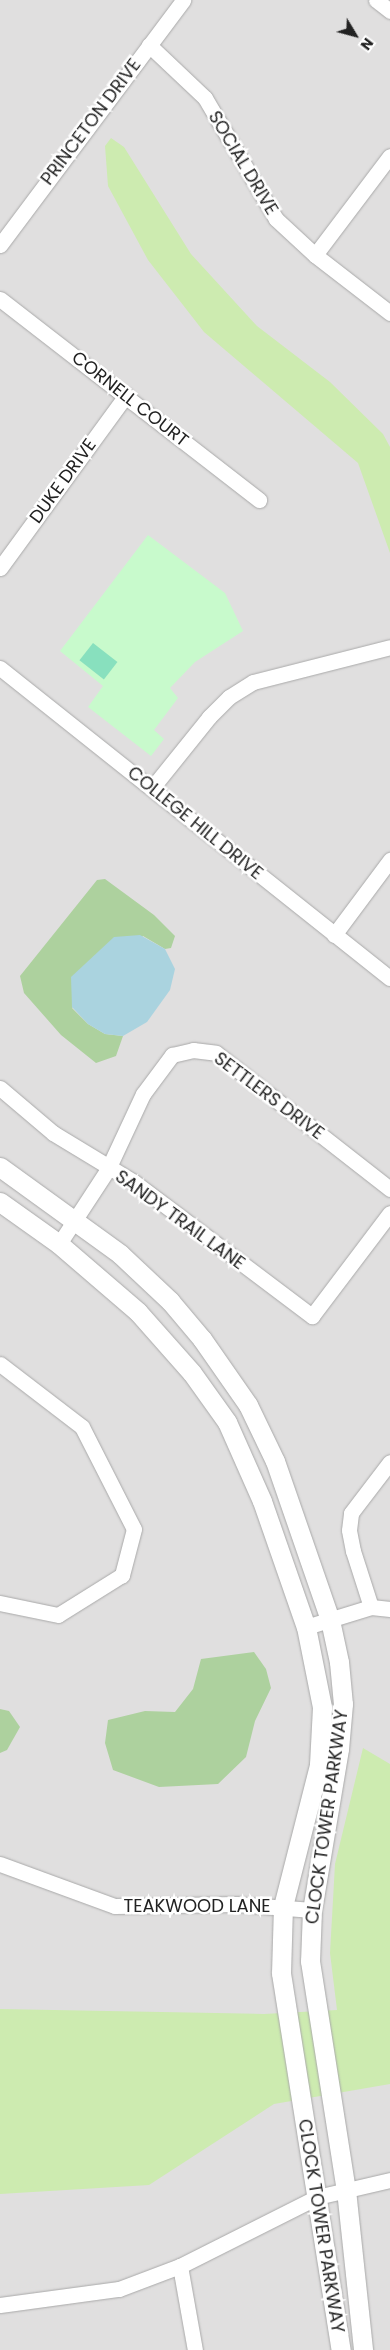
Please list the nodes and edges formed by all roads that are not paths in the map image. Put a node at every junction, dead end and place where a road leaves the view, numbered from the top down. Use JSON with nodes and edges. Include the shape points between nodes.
{"nodes":[{"id":1,"x":183,"y":0,"type":"edge"},
{"id":2,"x":376,"y":0,"type":"edge"},
{"id":3,"x":390,"y":11,"type":"edge"},
{"id":4,"x":149,"y":45,"type":"junction"},
{"id":5,"x":390,"y":156,"type":"edge"},
{"id":6,"x":0,"y":245,"type":"edge"},
{"id":7,"x":315,"y":255,"type":"junction"},
{"id":8,"x":0,"y":299,"type":"edge"},
{"id":9,"x":390,"y":313,"type":"edge"},
{"id":10,"x":126,"y":395,"type":"junction"},
{"id":11,"x":259,"y":500,"type":"dead end"},
{"id":12,"x":0,"y":568,"type":"edge"},
{"id":13,"x":390,"y":647,"type":"edge"},
{"id":14,"x":0,"y":668,"type":"edge"},
{"id":15,"x":152,"y":788,"type":"junction"},
{"id":16,"x":390,"y":860,"type":"edge"},
{"id":17,"x":334,"y":935,"type":"junction"},
{"id":18,"x":390,"y":978,"type":"edge"},
{"id":19,"x":0,"y":1088,"type":"edge"},
{"id":20,"x":0,"y":1167,"type":"edge"},
{"id":21,"x":108,"y":1168,"type":"junction"},
{"id":22,"x":390,"y":1189,"type":"edge"},
{"id":23,"x":0,"y":1202,"type":"edge"},
{"id":24,"x":390,"y":1213,"type":"edge"},
{"id":25,"x":74,"y":1220,"type":"junction"},
{"id":26,"x":59,"y":1244,"type":"junction"},
{"id":27,"x":0,"y":1364,"type":"edge"},
{"id":28,"x":390,"y":1462,"type":"edge"},
{"id":29,"x":0,"y":1603,"type":"edge"},
{"id":30,"x":371,"y":1607,"type":"junction"},
{"id":31,"x":390,"y":1609,"type":"edge"},
{"id":32,"x":330,"y":1620,"type":"junction"},
{"id":33,"x":306,"y":1627,"type":"junction"},
{"id":34,"x":0,"y":1864,"type":"edge"},
{"id":35,"x":284,"y":1906,"type":"junction"},
{"id":36,"x":312,"y":1910,"type":"junction"},
{"id":37,"x":390,"y":2180,"type":"edge"},
{"id":38,"x":346,"y":2190,"type":"junction"},
{"id":39,"x":317,"y":2197,"type":"junction"},
{"id":40,"x":180,"y":2266,"type":"junction"},
{"id":41,"x":0,"y":2305,"type":"edge"},
{"id":42,"x":195,"y":2350,"type":"edge"},
{"id":43,"x":341,"y":2350,"type":"edge"},
{"id":44,"x":362,"y":2350,"type":"edge"}],
"edges":[{"from":1,"to":4,"type":"street","name":"PRINCETON DRIVE"},
{"from":2,"to":3,"type":"street"},
{"from":4,"to":6,"type":"street","name":"PRINCETON DRIVE"},
{"from":4,"to":7,"type":"street","name":"SOCIAL DRIVE","via":[[205,98],[276,219]]},
{"from":5,"to":7,"type":"street"},
{"from":7,"to":9,"type":"street","name":"SOCIAL DRIVE"},
{"from":8,"to":10,"type":"street","name":"CORNELL COURT"},
{"from":10,"to":11,"type":"street","name":"CORNELL COURT"},
{"from":10,"to":12,"type":"street","name":"DUKE DRIVE"},
{"from":13,"to":15,"type":"street","via":[[253,682],[229,697],[209,717]]},
{"from":14,"to":15,"type":"street","name":"COLLEGE HILL DRIVE"},
{"from":15,"to":17,"type":"street","name":"COLLEGE HILL DRIVE"},
{"from":16,"to":17,"type":"street"},
{"from":17,"to":18,"type":"street","name":"COLLEGE HILL DRIVE"},
{"from":19,"to":21,"type":"street","name":"SANDY TRAIL LANE","via":[[53,1133]]},
{"from":20,"to":25,"type":"street","name":"CLOCK TOWER PARKWAY"},
{"from":21,"to":22,"type":"street","name":"SETTLERS DRIVE","via":[[143,1094],[172,1055],[193,1050],[216,1053]]},
{"from":21,"to":24,"type":"street","name":"SANDY TRAIL LANE","via":[[134,1182],[312,1316]]},
{"from":21,"to":25,"type":"street","name":"SETTLERS DRIVE"},
{"from":23,"to":26,"type":"street","name":"CLOCK TOWER PARKWAY"},
{"from":25,"to":26,"type":"street","name":"SETTLERS DRIVE"},
{"from":25,"to":32,"type":"street","name":"CLOCK TOWER PARKWAY","via":[[120,1254],[170,1301],[248,1405],[275,1460]]},
{"from":26,"to":33,"type":"street","name":"CLOCK TOWER PARKWAY","via":[[138,1312],[192,1373],[227,1422],[262,1501]]},
{"from":27,"to":29,"type":"street","via":[[82,1426],[134,1529],[122,1575],[58,1615]]},
{"from":28,"to":30,"type":"street","via":[[351,1513],[352,1544]]},
{"from":30,"to":31,"type":"street"},
{"from":30,"to":32,"type":"street"},
{"from":32,"to":33,"type":"street"},
{"from":32,"to":36,"type":"street","name":"CLOCK TOWER PARKWAY","via":[[340,1662],[343,1704],[339,1749]]},
{"from":33,"to":35,"type":"street","name":"CLOCK TOWER PARKWAY","via":[[322,1707],[319,1765]]},
{"from":34,"to":35,"type":"street","name":"TEAKWOOD LANE","via":[[115,1906]]},
{"from":35,"to":36,"type":"street","name":"TEAKWOOD LANE"},
{"from":35,"to":39,"type":"street","name":"CLOCK TOWER PARKWAY","via":[[281,1973]]},
{"from":36,"to":38,"type":"street","name":"CLOCK TOWER PARKWAY","via":[[310,1961]]},
{"from":37,"to":38,"type":"street"},
{"from":38,"to":39,"type":"street"},
{"from":38,"to":44,"type":"street","name":"CLOCK TOWER PARKWAY"},
{"from":39,"to":40,"type":"street"},
{"from":39,"to":43,"type":"street","name":"CLOCK TOWER PARKWAY"},
{"from":40,"to":41,"type":"street","via":[[119,2289]]},
{"from":40,"to":42,"type":"street"}]}
